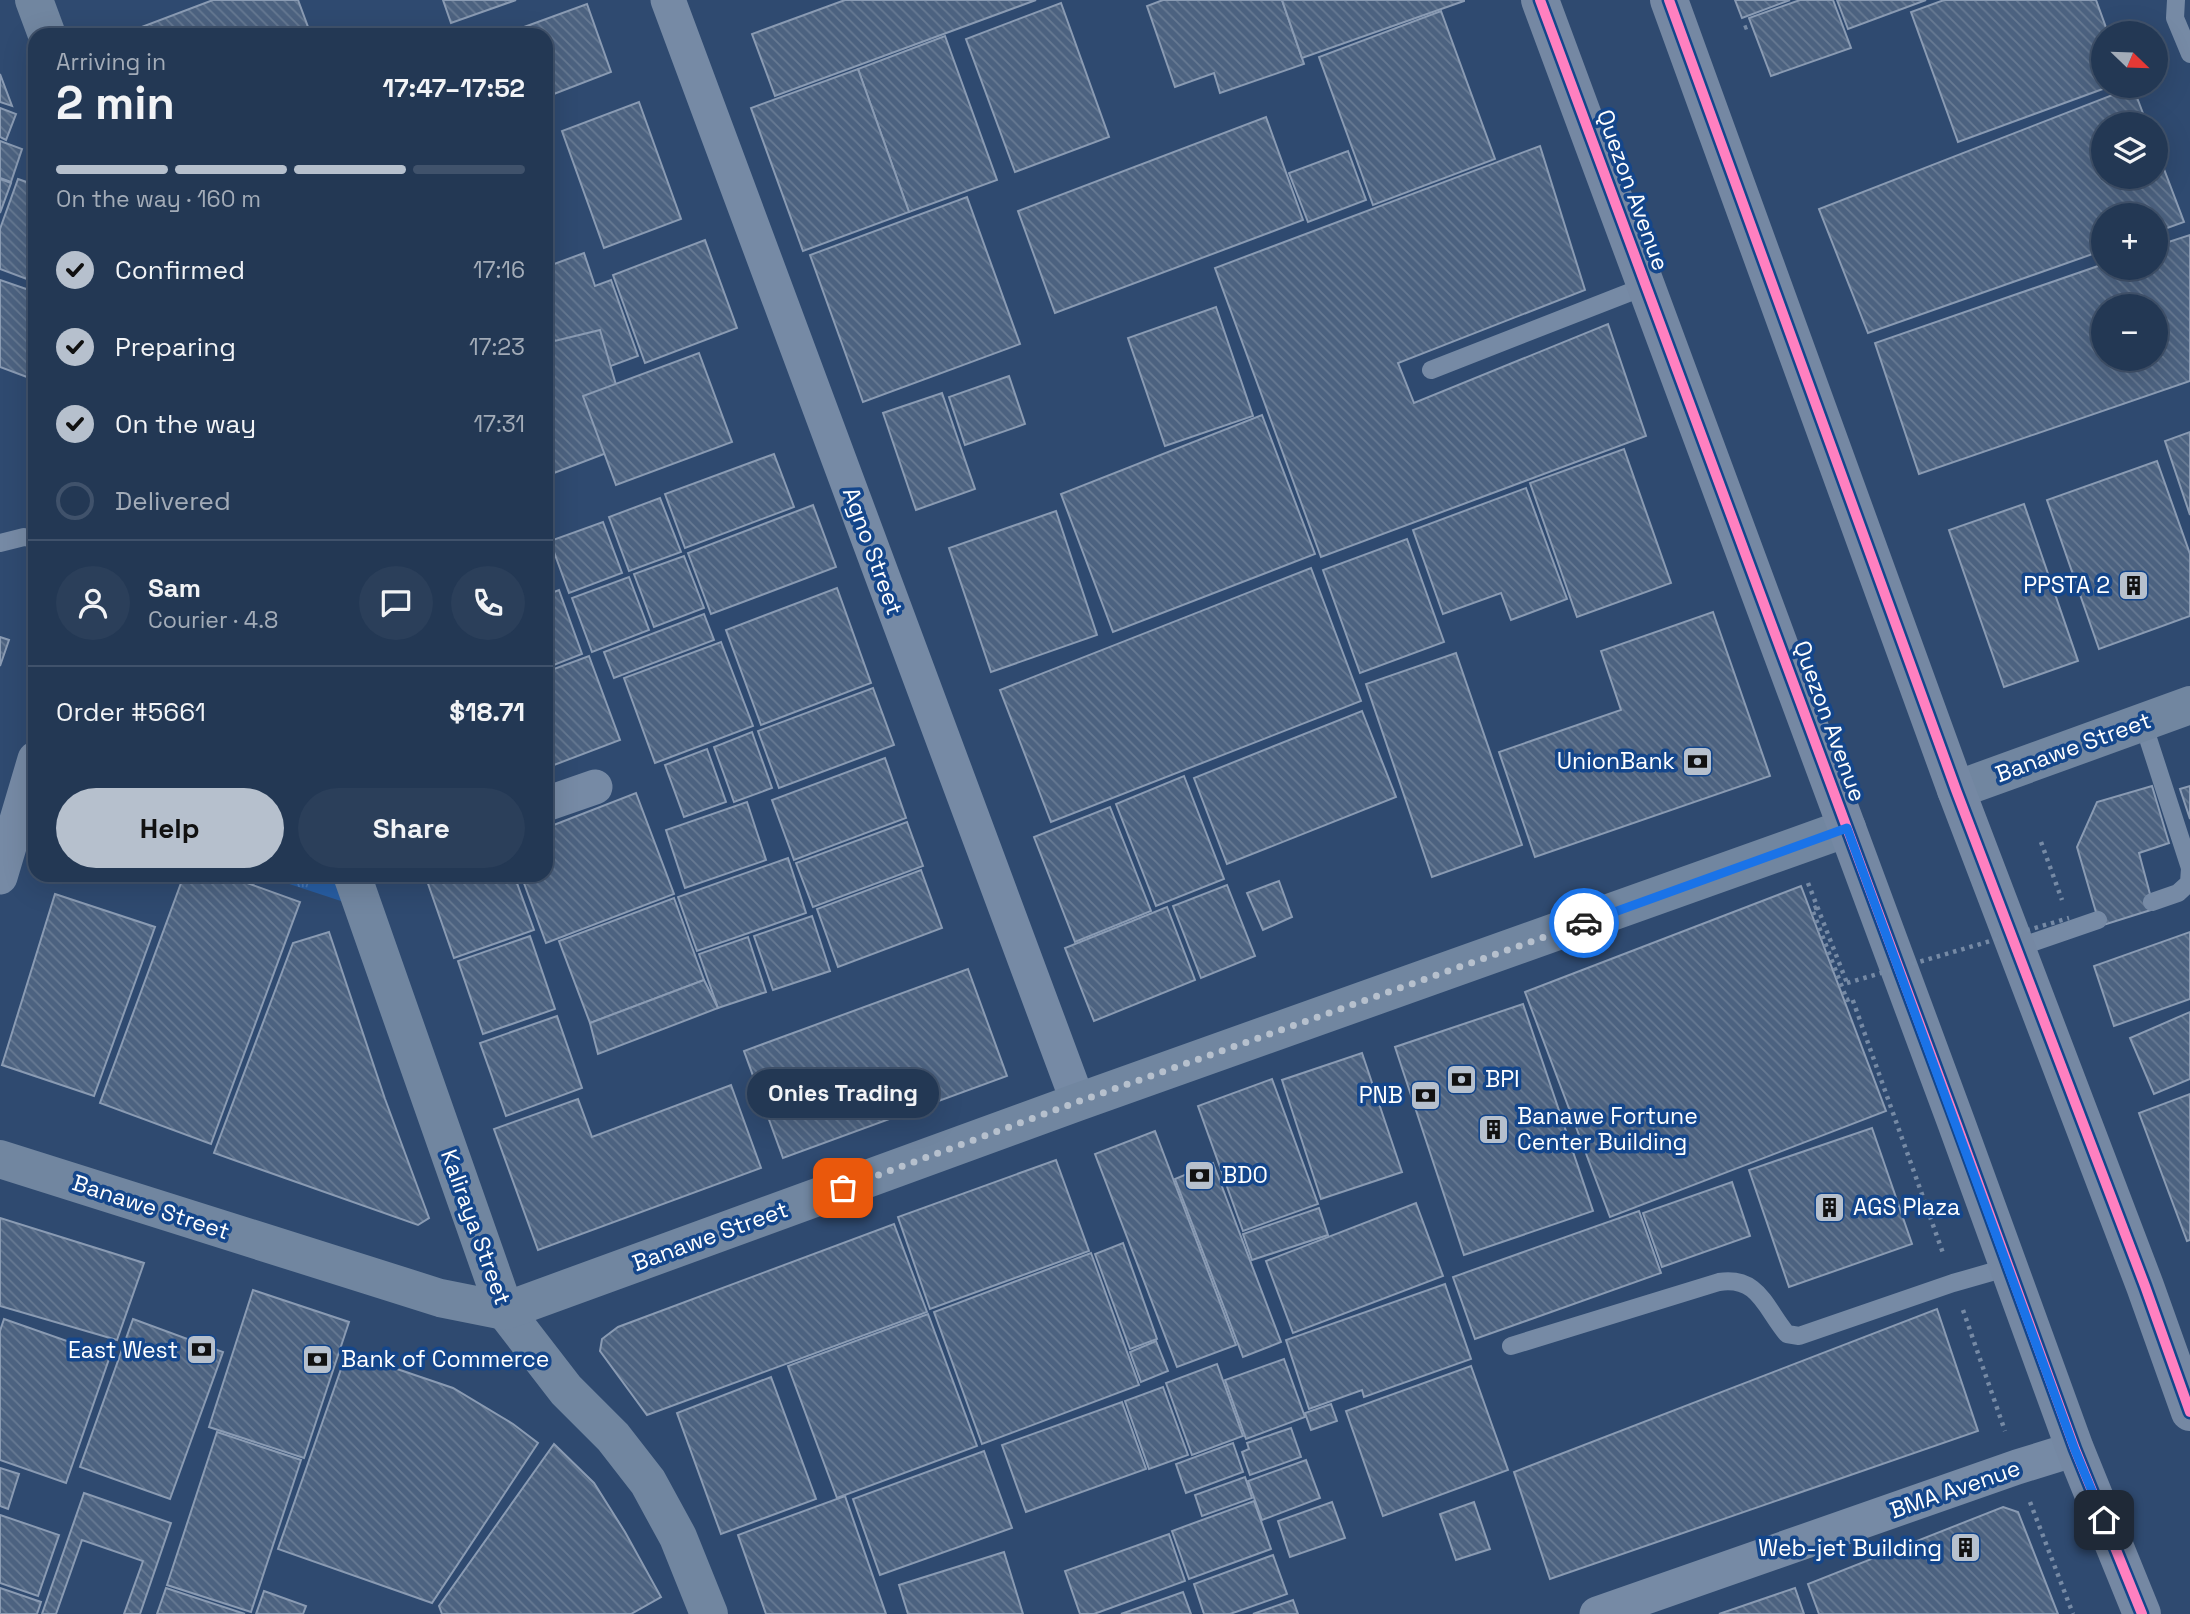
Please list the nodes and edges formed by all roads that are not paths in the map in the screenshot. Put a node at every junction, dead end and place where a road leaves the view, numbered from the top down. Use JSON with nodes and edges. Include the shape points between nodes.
{"nodes":[{"id":1,"x":34,"y":0,"type":"edge"},
{"id":2,"x":668,"y":0,"type":"edge"},
{"id":3,"x":1540,"y":0,"type":"edge"},
{"id":4,"x":1669,"y":0,"type":"edge"},
{"id":5,"x":2176,"y":0,"type":"edge"},
{"id":6,"x":44,"y":28,"type":"edge"},
{"id":7,"x":2190,"y":54,"type":"edge"},
{"id":8,"x":1646,"y":286,"type":"junction"},
{"id":9,"x":1430,"y":370,"type":"dead end"},
{"id":10,"x":28,"y":538,"type":"edge"},
{"id":11,"x":0,"y":543,"type":"edge"},
{"id":12,"x":2190,"y":705,"type":"edge"},
{"id":13,"x":2143,"y":723,"type":"junction"},
{"id":14,"x":28,"y":777,"type":"edge"},
{"id":15,"x":595,"y":787,"type":"dead end"},
{"id":16,"x":1956,"y":790,"type":"junction"},
{"id":17,"x":553,"y":802,"type":"edge"},
{"id":18,"x":1847,"y":828,"type":"junction"},
{"id":19,"x":6,"y":832,"type":"edge"},
{"id":20,"x":0,"y":877,"type":"edge"},
{"id":21,"x":354,"y":882,"type":"edge"},
{"id":22,"x":2152,"y":902,"type":"dead end"},
{"id":23,"x":2098,"y":920,"type":"dead end"},
{"id":24,"x":2017,"y":948,"type":"junction"},
{"id":25,"x":1077,"y":1102,"type":"junction"},
{"id":26,"x":0,"y":1159,"type":"edge"},
{"id":27,"x":2009,"y":1267,"type":"junction"},
{"id":28,"x":505,"y":1311,"type":"junction"},
{"id":29,"x":1511,"y":1346,"type":"dead end"},
{"id":30,"x":2190,"y":1412,"type":"edge"},
{"id":31,"x":2075,"y":1450,"type":"junction"},
{"id":32,"x":709,"y":1614,"type":"edge"},
{"id":33,"x":1597,"y":1614,"type":"edge"},
{"id":34,"x":2142,"y":1614,"type":"edge"}],
"edges":[{"from":1,"to":6,"type":"main road"},
{"from":2,"to":25,"type":"street","name":"Agno Street"},
{"from":3,"to":8,"type":"main road","name":"Quezon Avenue"},
{"from":4,"to":16,"type":"main road"},
{"from":5,"to":7,"type":"lane","via":[[2175,18]]},
{"from":8,"to":9,"type":"lane"},
{"from":8,"to":18,"type":"main road","name":"Quezon Avenue"},
{"from":10,"to":11,"type":"lane"},
{"from":12,"to":13,"type":"main road","name":"Banawe Street"},
{"from":13,"to":16,"type":"main road","name":"Banawe Street"},
{"from":13,"to":22,"type":"lane","via":[[2190,867],[2189,883],[2178,893]]},
{"from":14,"to":19,"type":"street"},
{"from":15,"to":17,"type":"street"},
{"from":16,"to":24,"type":"main road"},
{"from":18,"to":25,"type":"main road","name":"Banawe Street"},
{"from":18,"to":27,"type":"main road","name":"Quezon Avenue"},
{"from":19,"to":20,"type":"street"},
{"from":21,"to":28,"type":"main road","name":"Kaliraya Street"},
{"from":23,"to":24,"type":"lane"},
{"from":24,"to":30,"type":"main road"},
{"from":25,"to":28,"type":"main road","name":"Banawe Street"},
{"from":26,"to":28,"type":"main road","name":"Banawe Street","via":[[440,1298]]},
{"from":27,"to":29,"type":"lane","via":[[1799,1336],[1787,1334],[1757,1291],[1731,1280]]},
{"from":27,"to":31,"type":"main road","name":"Quezon Avenue"},
{"from":28,"to":32,"type":"main road","name":"Kaliraya Street","via":[[566,1390],[613,1437],[648,1482],[678,1537]]},
{"from":31,"to":33,"type":"street","name":"BMA Avenue"},
{"from":31,"to":34,"type":"main road","name":"Quezon Avenue"}]}
